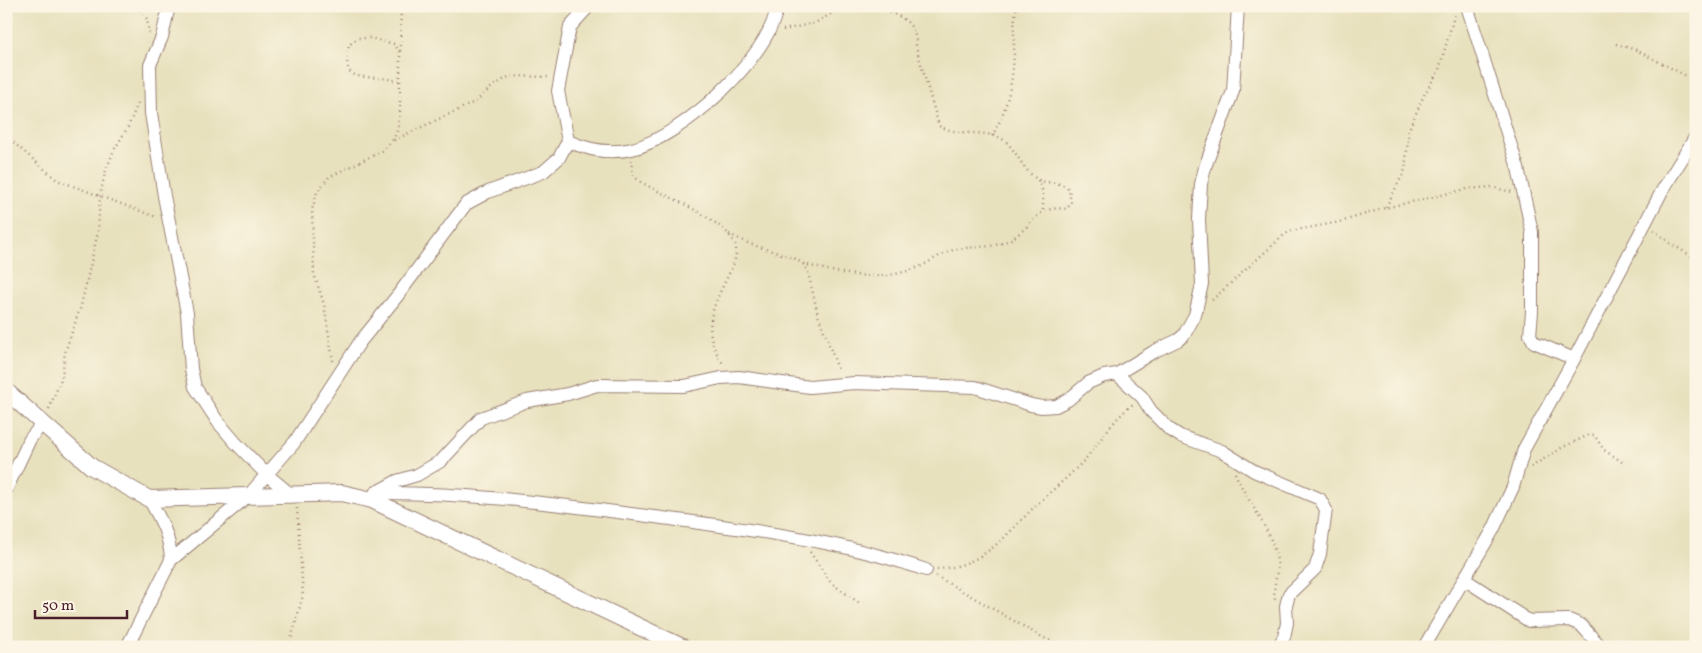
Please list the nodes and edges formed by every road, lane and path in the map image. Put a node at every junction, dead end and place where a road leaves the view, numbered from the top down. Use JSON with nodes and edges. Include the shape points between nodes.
{"nodes":[{"id":1,"x":137,"y":6,"type":"edge"},
{"id":2,"x":169,"y":6,"type":"edge"},
{"id":3,"x":401,"y":6,"type":"edge"},
{"id":4,"x":589,"y":6,"type":"edge"},
{"id":5,"x":778,"y":6,"type":"edge"},
{"id":6,"x":845,"y":6,"type":"edge"},
{"id":7,"x":871,"y":6,"type":"edge"},
{"id":8,"x":1016,"y":6,"type":"edge"},
{"id":9,"x":1238,"y":6,"type":"edge"},
{"id":10,"x":1462,"y":8,"type":"edge"},
{"id":11,"x":769,"y":34,"type":"junction"},
{"id":12,"x":149,"y":38,"type":"dead end"},
{"id":13,"x":1616,"y":44,"type":"dead end"},
{"id":14,"x":400,"y":52,"type":"junction"},
{"id":15,"x":562,"y":74,"type":"junction"},
{"id":16,"x":399,"y":81,"type":"junction"},
{"id":17,"x":1696,"y":82,"type":"edge"},
{"id":18,"x":138,"y":102,"type":"dead end"},
{"id":19,"x":6,"y":136,"type":"edge"},
{"id":20,"x":992,"y":136,"type":"junction"},
{"id":21,"x":1696,"y":136,"type":"edge"},
{"id":22,"x":392,"y":141,"type":"junction"},
{"id":23,"x":568,"y":141,"type":"junction"},
{"id":24,"x":632,"y":149,"type":"junction"},
{"id":25,"x":1038,"y":180,"type":"junction"},
{"id":26,"x":1524,"y":195,"type":"junction"},
{"id":27,"x":100,"y":196,"type":"junction"},
{"id":28,"x":1385,"y":208,"type":"junction"},
{"id":29,"x":1043,"y":210,"type":"junction"},
{"id":30,"x":1647,"y":220,"type":"junction"},
{"id":31,"x":170,"y":221,"type":"junction"},
{"id":32,"x":728,"y":233,"type":"junction"},
{"id":33,"x":1696,"y":259,"type":"edge"},
{"id":34,"x":803,"y":264,"type":"junction"},
{"id":35,"x":1211,"y":301,"type":"dead end"},
{"id":36,"x":1574,"y":359,"type":"junction"},
{"id":37,"x":1117,"y":374,"type":"junction"},
{"id":38,"x":739,"y":377,"type":"junction"},
{"id":39,"x":335,"y":380,"type":"junction"},
{"id":40,"x":845,"y":384,"type":"junction"},
{"id":41,"x":6,"y":391,"type":"edge"},
{"id":42,"x":1142,"y":396,"type":"junction"},
{"id":43,"x":42,"y":424,"type":"junction"},
{"id":44,"x":1229,"y":455,"type":"junction"},
{"id":45,"x":1622,"y":462,"type":"dead end"},
{"id":46,"x":1518,"y":473,"type":"junction"},
{"id":47,"x":266,"y":474,"type":"junction"},
{"id":48,"x":6,"y":490,"type":"edge"},
{"id":49,"x":292,"y":493,"type":"junction"},
{"id":50,"x":375,"y":493,"type":"junction"},
{"id":51,"x":248,"y":496,"type":"junction"},
{"id":52,"x":356,"y":496,"type":"junction"},
{"id":53,"x":150,"y":499,"type":"junction"},
{"id":54,"x":802,"y":540,"type":"junction"},
{"id":55,"x":171,"y":560,"type":"junction"},
{"id":56,"x":926,"y":570,"type":"junction"},
{"id":57,"x":1464,"y":579,"type":"junction"},
{"id":58,"x":1276,"y":603,"type":"dead end"},
{"id":59,"x":861,"y":604,"type":"dead end"},
{"id":60,"x":127,"y":647,"type":"edge"},
{"id":61,"x":289,"y":647,"type":"edge"},
{"id":62,"x":682,"y":647,"type":"edge"},
{"id":63,"x":1065,"y":647,"type":"edge"},
{"id":64,"x":1278,"y":647,"type":"edge"},
{"id":65,"x":1424,"y":647,"type":"edge"},
{"id":66,"x":1601,"y":647,"type":"edge"}],
"edges":[{"from":1,"to":12,"type":"path","via":[[147,19]]},
{"from":2,"to":31,"type":"street","via":[[162,37],[150,65],[149,82],[151,112]]},
{"from":3,"to":14,"type":"path"},
{"from":4,"to":15,"type":"street","via":[[570,26]]},
{"from":5,"to":11,"type":"street"},
{"from":6,"to":11,"type":"path","via":[[815,23]]},
{"from":7,"to":20,"type":"path","via":[[907,20],[916,34],[916,47],[939,126],[951,132]]},
{"from":8,"to":20,"type":"path","via":[[1011,81],[1006,105]]},
{"from":9,"to":37,"type":"street","via":[[1233,90],[1204,167],[1201,184],[1202,284],[1195,315],[1178,340]]},
{"from":10,"to":26,"type":"street","via":[[1518,168]]},
{"from":10,"to":28,"type":"path","via":[[1439,70],[1409,129],[1405,170]]},
{"from":11,"to":24,"type":"street","via":[[745,65],[691,118],[674,130]]},
{"from":13,"to":17,"type":"path","via":[[1636,50]]},
{"from":14,"to":16,"type":"path"},
{"from":14,"to":16,"type":"path","via":[[394,44],[358,38],[349,45],[347,57],[350,74],[357,78]]},
{"from":15,"to":22,"type":"path","via":[[543,78],[510,76],[475,102]]},
{"from":15,"to":23,"type":"street","via":[[558,91]]},
{"from":16,"to":22,"type":"path","via":[[400,112]]},
{"from":18,"to":27,"type":"path","via":[[128,128],[114,150]]},
{"from":19,"to":27,"type":"path","via":[[57,180]]},
{"from":20,"to":25,"type":"path","via":[[1002,138],[1020,164]]},
{"from":21,"to":30,"type":"street"},
{"from":22,"to":39,"type":"path","via":[[382,151],[329,177],[318,192],[312,210],[314,274],[324,304]]},
{"from":23,"to":24,"type":"street","via":[[592,150]]},
{"from":23,"to":39,"type":"street","via":[[559,158],[543,172],[488,192],[466,204],[360,342]]},
{"from":24,"to":32,"type":"path","via":[[633,175],[639,181]]},
{"from":25,"to":29,"type":"path","via":[[1043,192]]},
{"from":25,"to":29,"type":"path","via":[[1061,183],[1069,189],[1072,203],[1067,209]]},
{"from":26,"to":28,"type":"path","via":[[1479,187]]},
{"from":26,"to":36,"type":"street","via":[[1533,252],[1530,335],[1534,342]]},
{"from":27,"to":31,"type":"path"},
{"from":27,"to":43,"type":"path","via":[[98,232],[81,306],[65,352],[62,377]]},
{"from":28,"to":35,"type":"path","via":[[1340,222],[1291,231]]},
{"from":29,"to":34,"type":"path","via":[[1029,226],[1007,241],[983,248],[952,250],[917,268],[882,277],[842,274]]},
{"from":30,"to":33,"type":"path","via":[[1657,233]]},
{"from":30,"to":36,"type":"street"},
{"from":31,"to":47,"type":"street","via":[[187,313],[195,387],[218,422]]},
{"from":32,"to":34,"type":"path"},
{"from":32,"to":38,"type":"path","via":[[737,253],[709,321],[709,332],[716,355]]},
{"from":34,"to":40,"type":"path","via":[[811,280],[818,315]]},
{"from":36,"to":46,"type":"street","via":[[1524,449]]},
{"from":37,"to":40,"type":"street","via":[[1088,384],[1056,406],[1042,407],[975,387]]},
{"from":37,"to":42,"type":"street"},
{"from":38,"to":40,"type":"street","via":[[810,387]]},
{"from":38,"to":50,"type":"street","via":[[667,387],[596,385],[527,401],[481,418],[441,461]]},
{"from":39,"to":47,"type":"street","via":[[294,443]]},
{"from":41,"to":43,"type":"street"},
{"from":42,"to":44,"type":"street","via":[[1168,429]]},
{"from":42,"to":56,"type":"path","via":[[1120,414],[1087,458],[1004,538],[971,562],[953,568]]},
{"from":43,"to":48,"type":"street","via":[[30,439]]},
{"from":43,"to":53,"type":"street","via":[[92,467]]},
{"from":44,"to":58,"type":"path","via":[[1242,490],[1274,550],[1278,571],[1274,586]]},
{"from":44,"to":64,"type":"street","via":[[1267,477],[1317,497],[1326,510],[1315,569],[1289,594],[1287,623]]},
{"from":45,"to":46,"type":"path","via":[[1604,450],[1594,435],[1589,435]]},
{"from":46,"to":57,"type":"street","via":[[1493,530]]},
{"from":47,"to":49,"type":"street"},
{"from":47,"to":51,"type":"street"},
{"from":49,"to":51,"type":"street"},
{"from":49,"to":52,"type":"street"},
{"from":49,"to":61,"type":"path","via":[[303,595]]},
{"from":50,"to":52,"type":"street"},
{"from":50,"to":54,"type":"street","via":[[528,500],[727,526]]},
{"from":51,"to":53,"type":"street"},
{"from":51,"to":55,"type":"street"},
{"from":52,"to":62,"type":"street","via":[[426,524]]},
{"from":53,"to":55,"type":"street","via":[[165,525]]},
{"from":54,"to":56,"type":"street","via":[[881,556]]},
{"from":54,"to":59,"type":"path","via":[[831,583]]},
{"from":55,"to":60,"type":"street"},
{"from":56,"to":63,"type":"path"},
{"from":57,"to":65,"type":"street"},
{"from":57,"to":66,"type":"street","via":[[1529,621],[1569,620],[1581,625]]}]}
